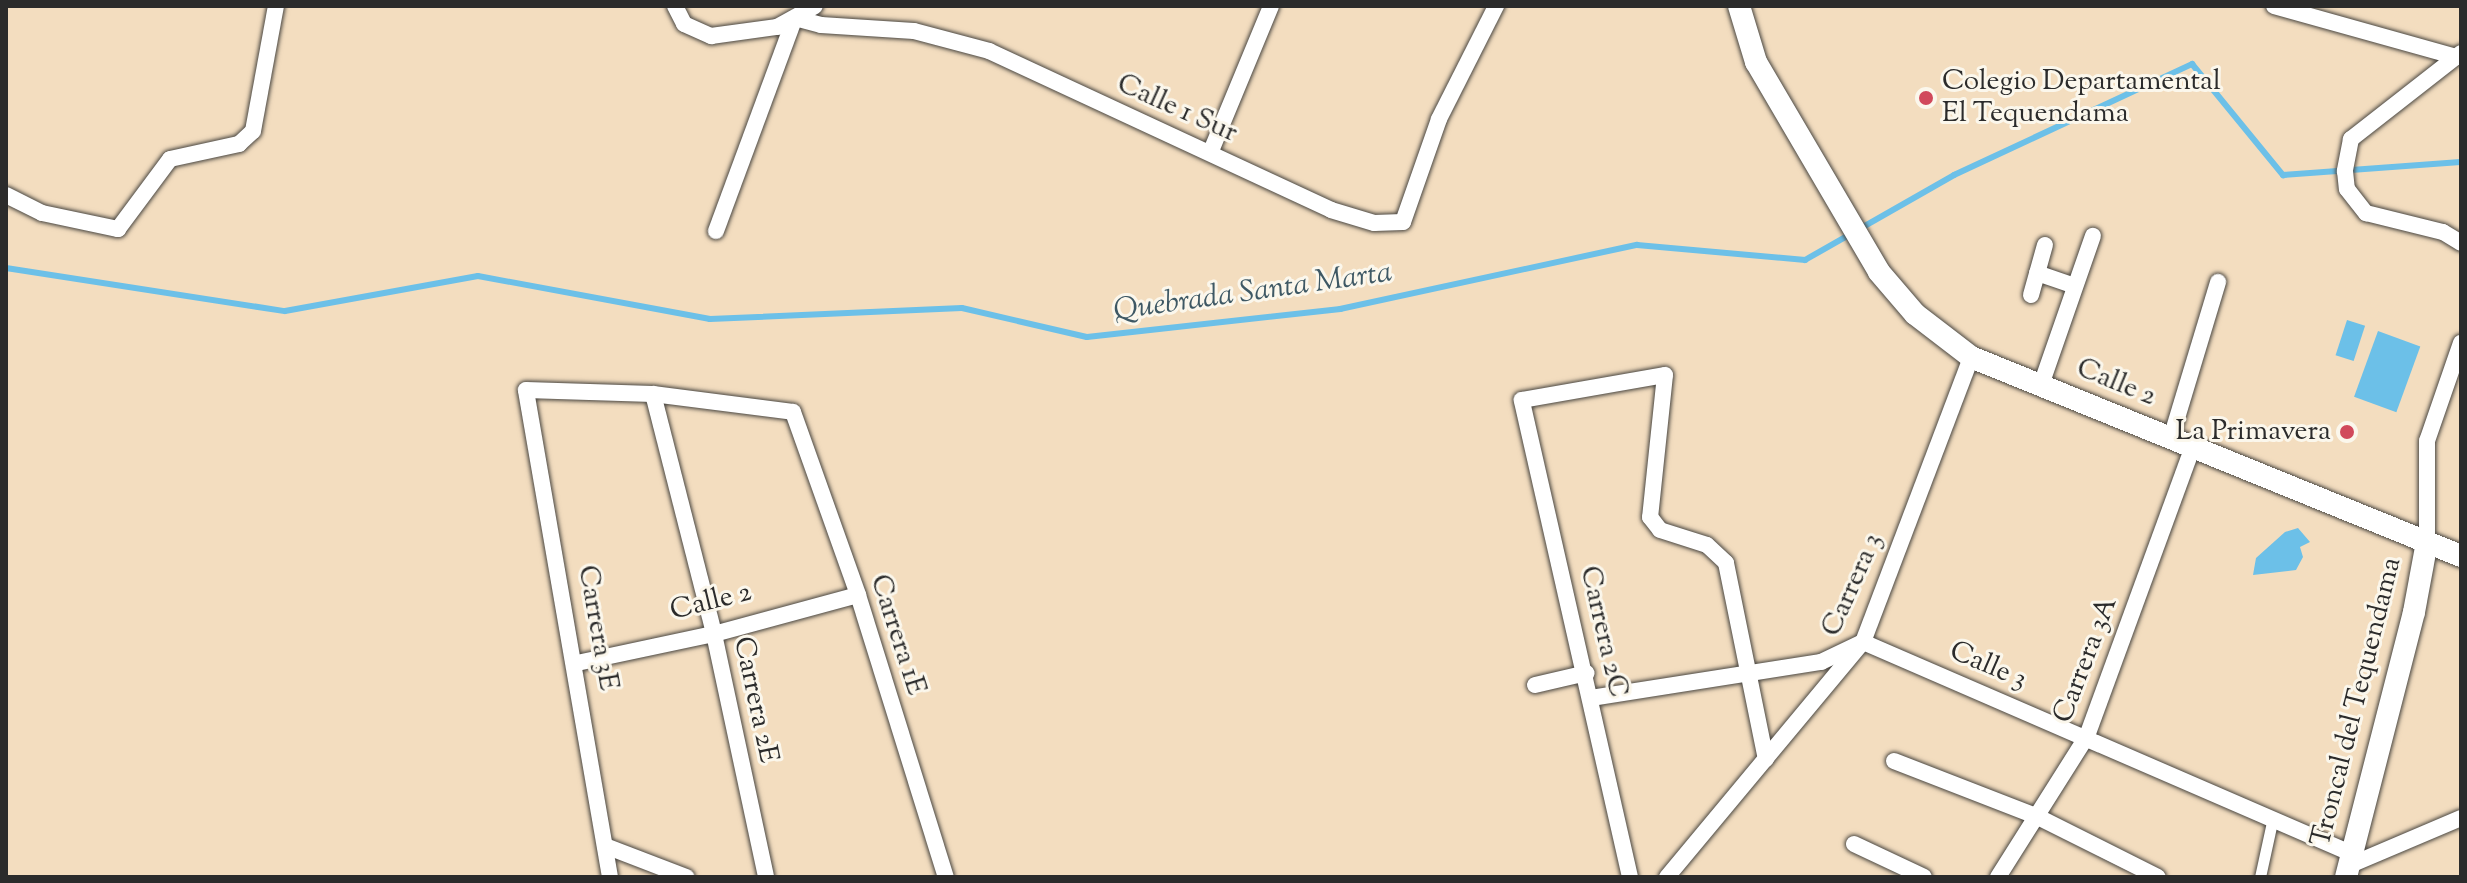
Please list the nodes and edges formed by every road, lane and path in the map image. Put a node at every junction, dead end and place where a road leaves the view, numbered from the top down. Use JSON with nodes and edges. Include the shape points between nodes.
{"nodes":[{"id":1,"x":276,"y":6,"type":"edge"},
{"id":2,"x":675,"y":6,"type":"edge"},
{"id":3,"x":815,"y":6,"type":"edge"},
{"id":4,"x":1271,"y":6,"type":"edge"},
{"id":5,"x":1496,"y":6,"type":"edge"},
{"id":6,"x":1739,"y":6,"type":"edge"},
{"id":7,"x":2274,"y":6,"type":"edge"},
{"id":8,"x":791,"y":12,"type":"edge"},
{"id":9,"x":2459,"y":55,"type":"edge"},
{"id":10,"x":1211,"y":151,"type":"junction"},
{"id":11,"x":6,"y":195,"type":"edge"},
{"id":12,"x":716,"y":231,"type":"dead end"},
{"id":13,"x":2093,"y":236,"type":"dead end"},
{"id":14,"x":2461,"y":243,"type":"edge"},
{"id":15,"x":2045,"y":245,"type":"dead end"},
{"id":16,"x":2037,"y":273,"type":"junction"},
{"id":17,"x":2218,"y":282,"type":"dead end"},
{"id":18,"x":2075,"y":286,"type":"junction"},
{"id":19,"x":2031,"y":295,"type":"dead end"},
{"id":20,"x":2461,"y":343,"type":"edge"},
{"id":21,"x":1971,"y":357,"type":"junction"},
{"id":22,"x":2041,"y":385,"type":"junction"},
{"id":23,"x":653,"y":394,"type":"junction"},
{"id":24,"x":2171,"y":438,"type":"junction"},
{"id":25,"x":2193,"y":447,"type":"junction"},
{"id":26,"x":2427,"y":542,"type":"junction"},
{"id":27,"x":2461,"y":556,"type":"edge"},
{"id":28,"x":858,"y":595,"type":"junction"},
{"id":29,"x":714,"y":634,"type":"junction"},
{"id":30,"x":1863,"y":642,"type":"junction"},
{"id":31,"x":577,"y":663,"type":"junction"},
{"id":32,"x":1587,"y":673,"type":"junction"},
{"id":33,"x":1748,"y":673,"type":"junction"},
{"id":34,"x":1535,"y":685,"type":"dead end"},
{"id":35,"x":1591,"y":698,"type":"junction"},
{"id":36,"x":2087,"y":736,"type":"junction"},
{"id":37,"x":1766,"y":759,"type":"junction"},
{"id":38,"x":1894,"y":761,"type":"dead end"},
{"id":39,"x":2036,"y":816,"type":"junction"},
{"id":40,"x":2461,"y":818,"type":"edge"},
{"id":41,"x":2272,"y":822,"type":"junction"},
{"id":42,"x":1854,"y":844,"type":"dead end"},
{"id":43,"x":608,"y":847,"type":"junction"},
{"id":44,"x":2347,"y":865,"type":"edge"},
{"id":45,"x":610,"y":877,"type":"edge"},
{"id":46,"x":686,"y":877,"type":"edge"},
{"id":47,"x":766,"y":877,"type":"edge"},
{"id":48,"x":946,"y":877,"type":"edge"},
{"id":49,"x":1630,"y":877,"type":"edge"},
{"id":50,"x":1667,"y":877,"type":"edge"},
{"id":51,"x":1924,"y":877,"type":"edge"},
{"id":52,"x":1998,"y":877,"type":"edge"},
{"id":53,"x":2158,"y":877,"type":"edge"},
{"id":54,"x":2260,"y":877,"type":"edge"}],
"edges":[{"from":1,"to":11,"type":"street","via":[[253,131],[239,144],[170,159],[118,229],[42,213]]},
{"from":2,"to":8,"type":"street","via":[[684,24],[711,36],[740,35]]},
{"from":3,"to":8,"type":"street"},
{"from":4,"to":10,"type":"street"},
{"from":5,"to":10,"type":"street","name":"Calle 1 Sur","via":[[1439,119],[1403,222],[1374,223],[1331,210]]},
{"from":6,"to":21,"type":"main road","name":"Calle 2","via":[[1756,62],[1879,272],[1915,314]]},
{"from":7,"to":9,"type":"street"},
{"from":8,"to":10,"type":"street","name":"Calle 1 Sur","via":[[930,34],[989,51]]},
{"from":8,"to":12,"type":"street"},
{"from":9,"to":14,"type":"street","via":[[2351,139],[2345,171],[2347,189],[2366,213],[2443,232]]},
{"from":13,"to":18,"type":"street"},
{"from":15,"to":16,"type":"street"},
{"from":16,"to":18,"type":"street"},
{"from":16,"to":19,"type":"street"},
{"from":17,"to":24,"type":"street"},
{"from":18,"to":22,"type":"street"},
{"from":20,"to":26,"type":"street","via":[[2427,441]]},
{"from":21,"to":22,"type":"main road","name":"Calle 2"},
{"from":21,"to":30,"type":"street","name":"Carrera 3"},
{"from":22,"to":24,"type":"main road","name":"Calle 2"},
{"from":23,"to":28,"type":"street","name":"Carrera 1E","via":[[793,412]]},
{"from":23,"to":29,"type":"street","name":"Carrera 2E"},
{"from":23,"to":31,"type":"street","name":"Carrera 3E","via":[[526,390]]},
{"from":24,"to":25,"type":"main road","name":"Calle 2"},
{"from":25,"to":26,"type":"main road","name":"Calle 2"},
{"from":25,"to":36,"type":"street","name":"Carrera 3A"},
{"from":26,"to":27,"type":"main road","name":"Calle 2"},
{"from":26,"to":44,"type":"main road","name":"Troncal del Tequendama","via":[[2393,698]]},
{"from":28,"to":29,"type":"street","name":"Calle 2"},
{"from":28,"to":48,"type":"street","name":"Carrera 1E"},
{"from":29,"to":31,"type":"street","name":"Calle 2"},
{"from":29,"to":47,"type":"street","name":"Carrera 2E"},
{"from":30,"to":33,"type":"street","via":[[1821,662]]},
{"from":30,"to":36,"type":"street","name":"Calle 3"},
{"from":30,"to":37,"type":"street","name":"Carrera 3"},
{"from":31,"to":43,"type":"street","name":"Carrera 3E"},
{"from":32,"to":33,"type":"street","name":"Carrera 2C","via":[[1522,400],[1665,375],[1650,517],[1660,530],[1720,553]]},
{"from":32,"to":34,"type":"street"},
{"from":32,"to":35,"type":"street","name":"Carrera 2C"},
{"from":33,"to":35,"type":"street"},
{"from":33,"to":37,"type":"street"},
{"from":35,"to":49,"type":"street","name":"Carrera 2C"},
{"from":36,"to":39,"type":"street","name":"Carrera 3A"},
{"from":36,"to":41,"type":"street","name":"Calle 3"},
{"from":37,"to":50,"type":"street","name":"Carrera 3"},
{"from":38,"to":39,"type":"street"},
{"from":39,"to":52,"type":"street","name":"Carrera 3A"},
{"from":39,"to":53,"type":"street"},
{"from":40,"to":44,"type":"street"},
{"from":41,"to":44,"type":"street","name":"Calle 3"},
{"from":41,"to":54,"type":"street"},
{"from":42,"to":51,"type":"street"},
{"from":43,"to":45,"type":"street","name":"Carrera 3E"},
{"from":43,"to":46,"type":"street"}]}
